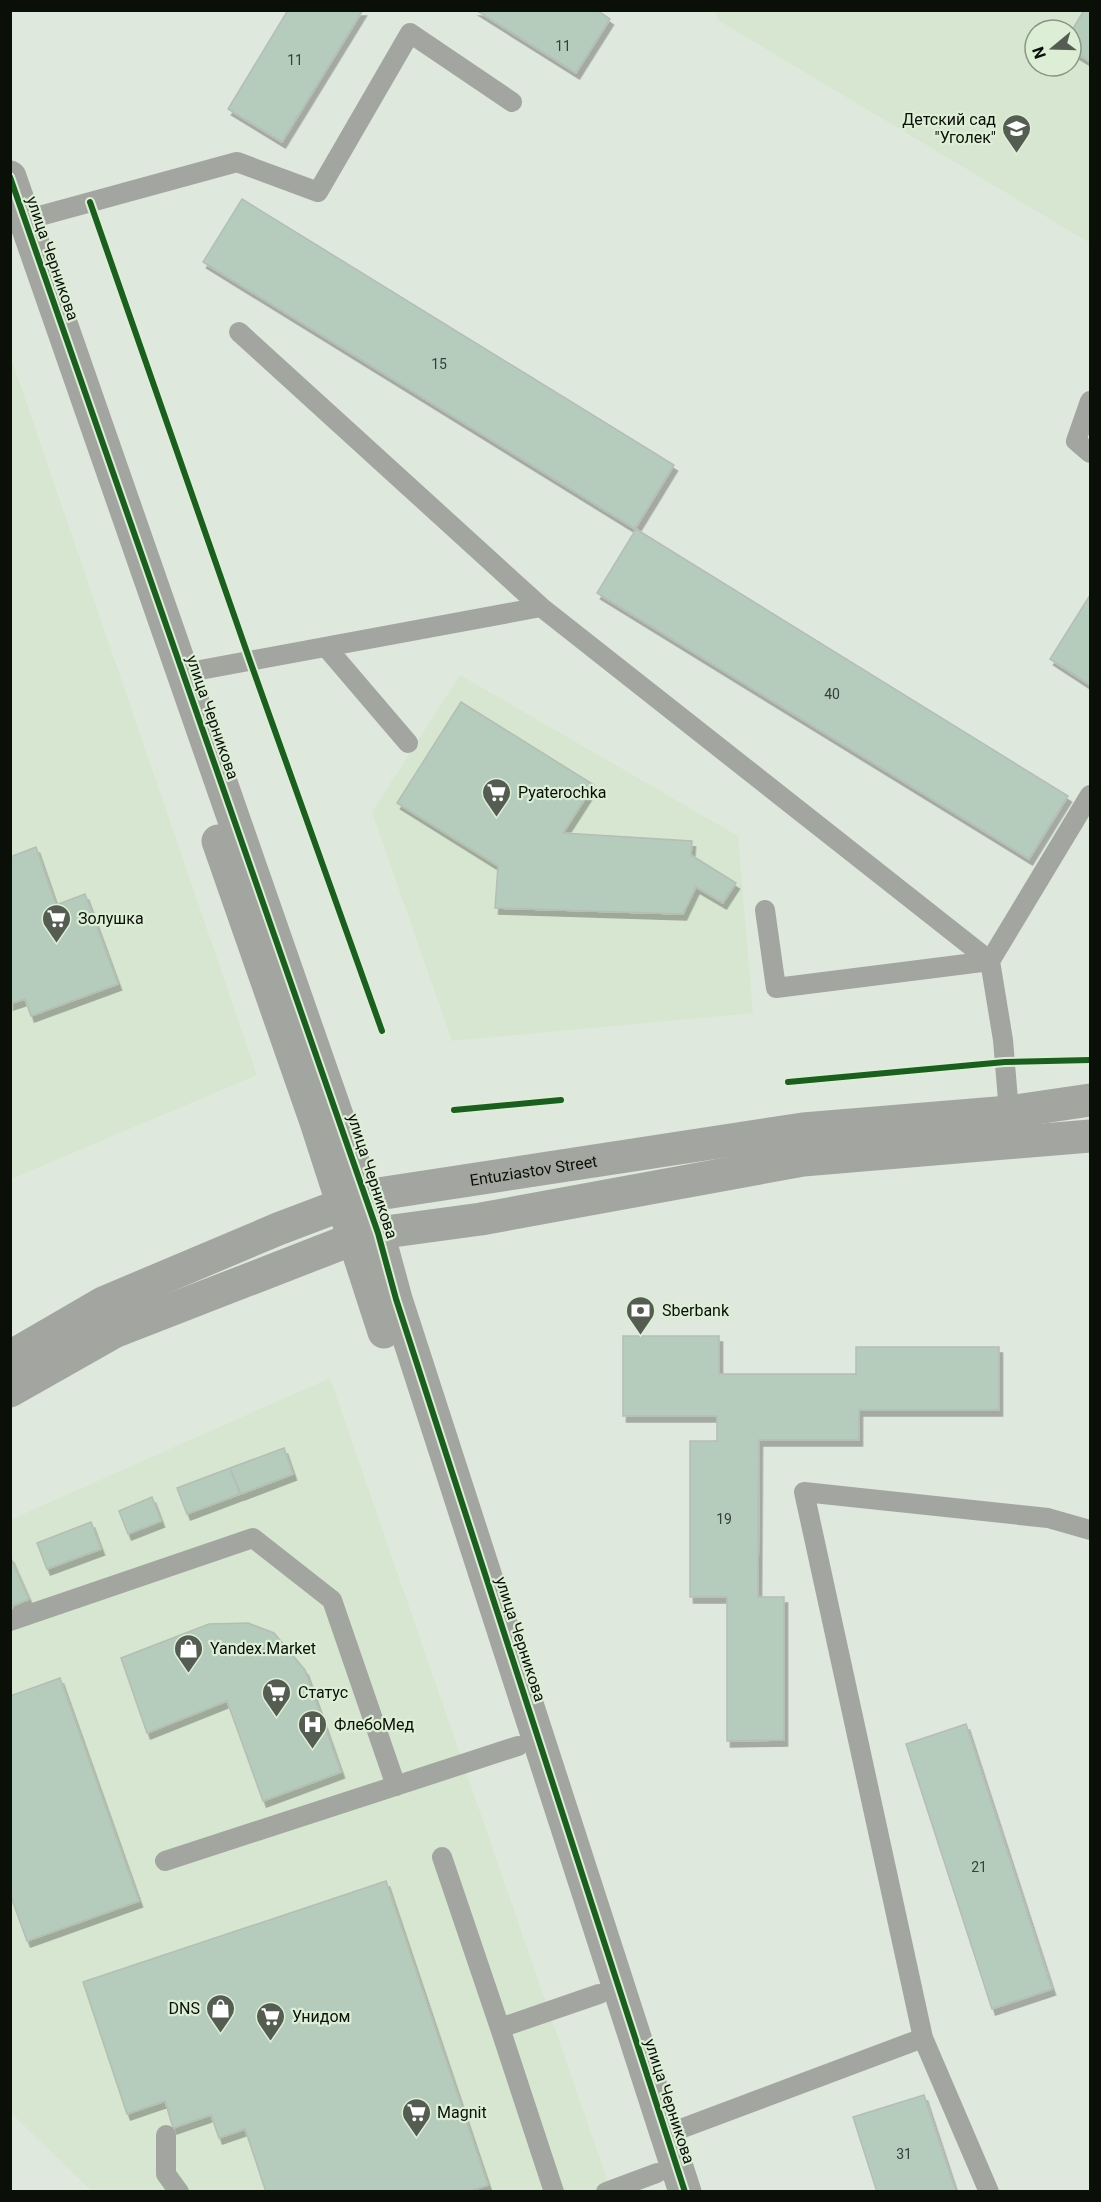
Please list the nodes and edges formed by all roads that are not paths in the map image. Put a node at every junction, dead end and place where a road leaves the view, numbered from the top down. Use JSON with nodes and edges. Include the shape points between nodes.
{"nodes":[{"id":1,"x":512,"y":102,"type":"dead end"},
{"id":2,"x":10,"y":177,"type":"edge"},
{"id":3,"x":18,"y":231,"type":"edge"},
{"id":4,"x":239,"y":333,"type":"dead end"},
{"id":5,"x":1090,"y":401,"type":"edge"},
{"id":6,"x":1090,"y":453,"type":"edge"},
{"id":7,"x":541,"y":607,"type":"junction"},
{"id":8,"x":326,"y":647,"type":"junction"},
{"id":9,"x":184,"y":673,"type":"junction"},
{"id":10,"x":408,"y":743,"type":"dead end"},
{"id":11,"x":1090,"y":795,"type":"edge"},
{"id":12,"x":765,"y":910,"type":"dead end"},
{"id":13,"x":990,"y":961,"type":"junction"},
{"id":14,"x":1090,"y":1100,"type":"edge"},
{"id":15,"x":1008,"y":1112,"type":"junction"},
{"id":16,"x":1090,"y":1136,"type":"edge"},
{"id":17,"x":354,"y":1201,"type":"junction"},
{"id":18,"x":366,"y":1236,"type":"junction"},
{"id":19,"x":10,"y":1357,"type":"edge"},
{"id":20,"x":10,"y":1391,"type":"edge"},
{"id":21,"x":1090,"y":1530,"type":"edge"},
{"id":22,"x":10,"y":1621,"type":"edge"},
{"id":23,"x":518,"y":1746,"type":"junction"},
{"id":24,"x":396,"y":1786,"type":"junction"},
{"id":25,"x":442,"y":1857,"type":"dead end"},
{"id":26,"x":165,"y":1861,"type":"dead end"},
{"id":27,"x":599,"y":1994,"type":"junction"},
{"id":28,"x":501,"y":2028,"type":"junction"},
{"id":29,"x":923,"y":2038,"type":"junction"},
{"id":30,"x":166,"y":2134,"type":"dead end"},
{"id":31,"x":667,"y":2134,"type":"junction"},
{"id":32,"x":660,"y":2182,"type":"edge"},
{"id":33,"x":179,"y":2192,"type":"edge"},
{"id":34,"x":554,"y":2192,"type":"edge"},
{"id":35,"x":606,"y":2192,"type":"edge"},
{"id":36,"x":685,"y":2192,"type":"edge"},
{"id":37,"x":989,"y":2192,"type":"edge"}],
"edges":[{"from":1,"to":3,"type":"lane","via":[[410,33],[318,192],[237,162]]},
{"from":2,"to":3,"type":"street","name":"улица Черникова"},
{"from":3,"to":9,"type":"street","name":"улица Черникова"},
{"from":3,"to":17,"type":"street","name":"улица Черникова"},
{"from":4,"to":7,"type":"lane"},
{"from":5,"to":6,"type":"lane","via":[[1076,441]]},
{"from":7,"to":8,"type":"lane"},
{"from":7,"to":13,"type":"lane"},
{"from":8,"to":9,"type":"lane"},
{"from":8,"to":10,"type":"lane"},
{"from":9,"to":17,"type":"street","name":"улица Черникова"},
{"from":11,"to":13,"type":"lane"},
{"from":12,"to":13,"type":"lane","via":[[776,988]]},
{"from":13,"to":15,"type":"lane","via":[[1003,1041]]},
{"from":14,"to":15,"type":"street","name":"Entuziastov Street"},
{"from":15,"to":17,"type":"street","name":"Entuziastov Street","via":[[803,1129]]},
{"from":16,"to":18,"type":"street","via":[[803,1160]]},
{"from":17,"to":18,"type":"street","name":"улица Черникова"},
{"from":17,"to":19,"type":"street","name":"Entuziastov Street","via":[[103,1303]]},
{"from":18,"to":20,"type":"street","via":[[116,1331]]},
{"from":18,"to":23,"type":"street","name":"улица Черникова"},
{"from":18,"to":31,"type":"street","name":"улица Черникова","via":[[396,1299]]},
{"from":21,"to":29,"type":"lane","via":[[1048,1518],[804,1492]]},
{"from":22,"to":24,"type":"lane","via":[[253,1538],[332,1600]]},
{"from":23,"to":24,"type":"lane"},
{"from":23,"to":27,"type":"street","name":"улица Черникова"},
{"from":24,"to":26,"type":"lane"},
{"from":25,"to":28,"type":"lane"},
{"from":27,"to":28,"type":"lane"},
{"from":27,"to":32,"type":"street","name":"улица Черникова"},
{"from":28,"to":34,"type":"lane"},
{"from":29,"to":31,"type":"lane"},
{"from":29,"to":37,"type":"lane"},
{"from":30,"to":33,"type":"lane","via":[[166,2174]]},
{"from":31,"to":36,"type":"street","name":"улица Черникова"},
{"from":32,"to":35,"type":"lane"}]}
